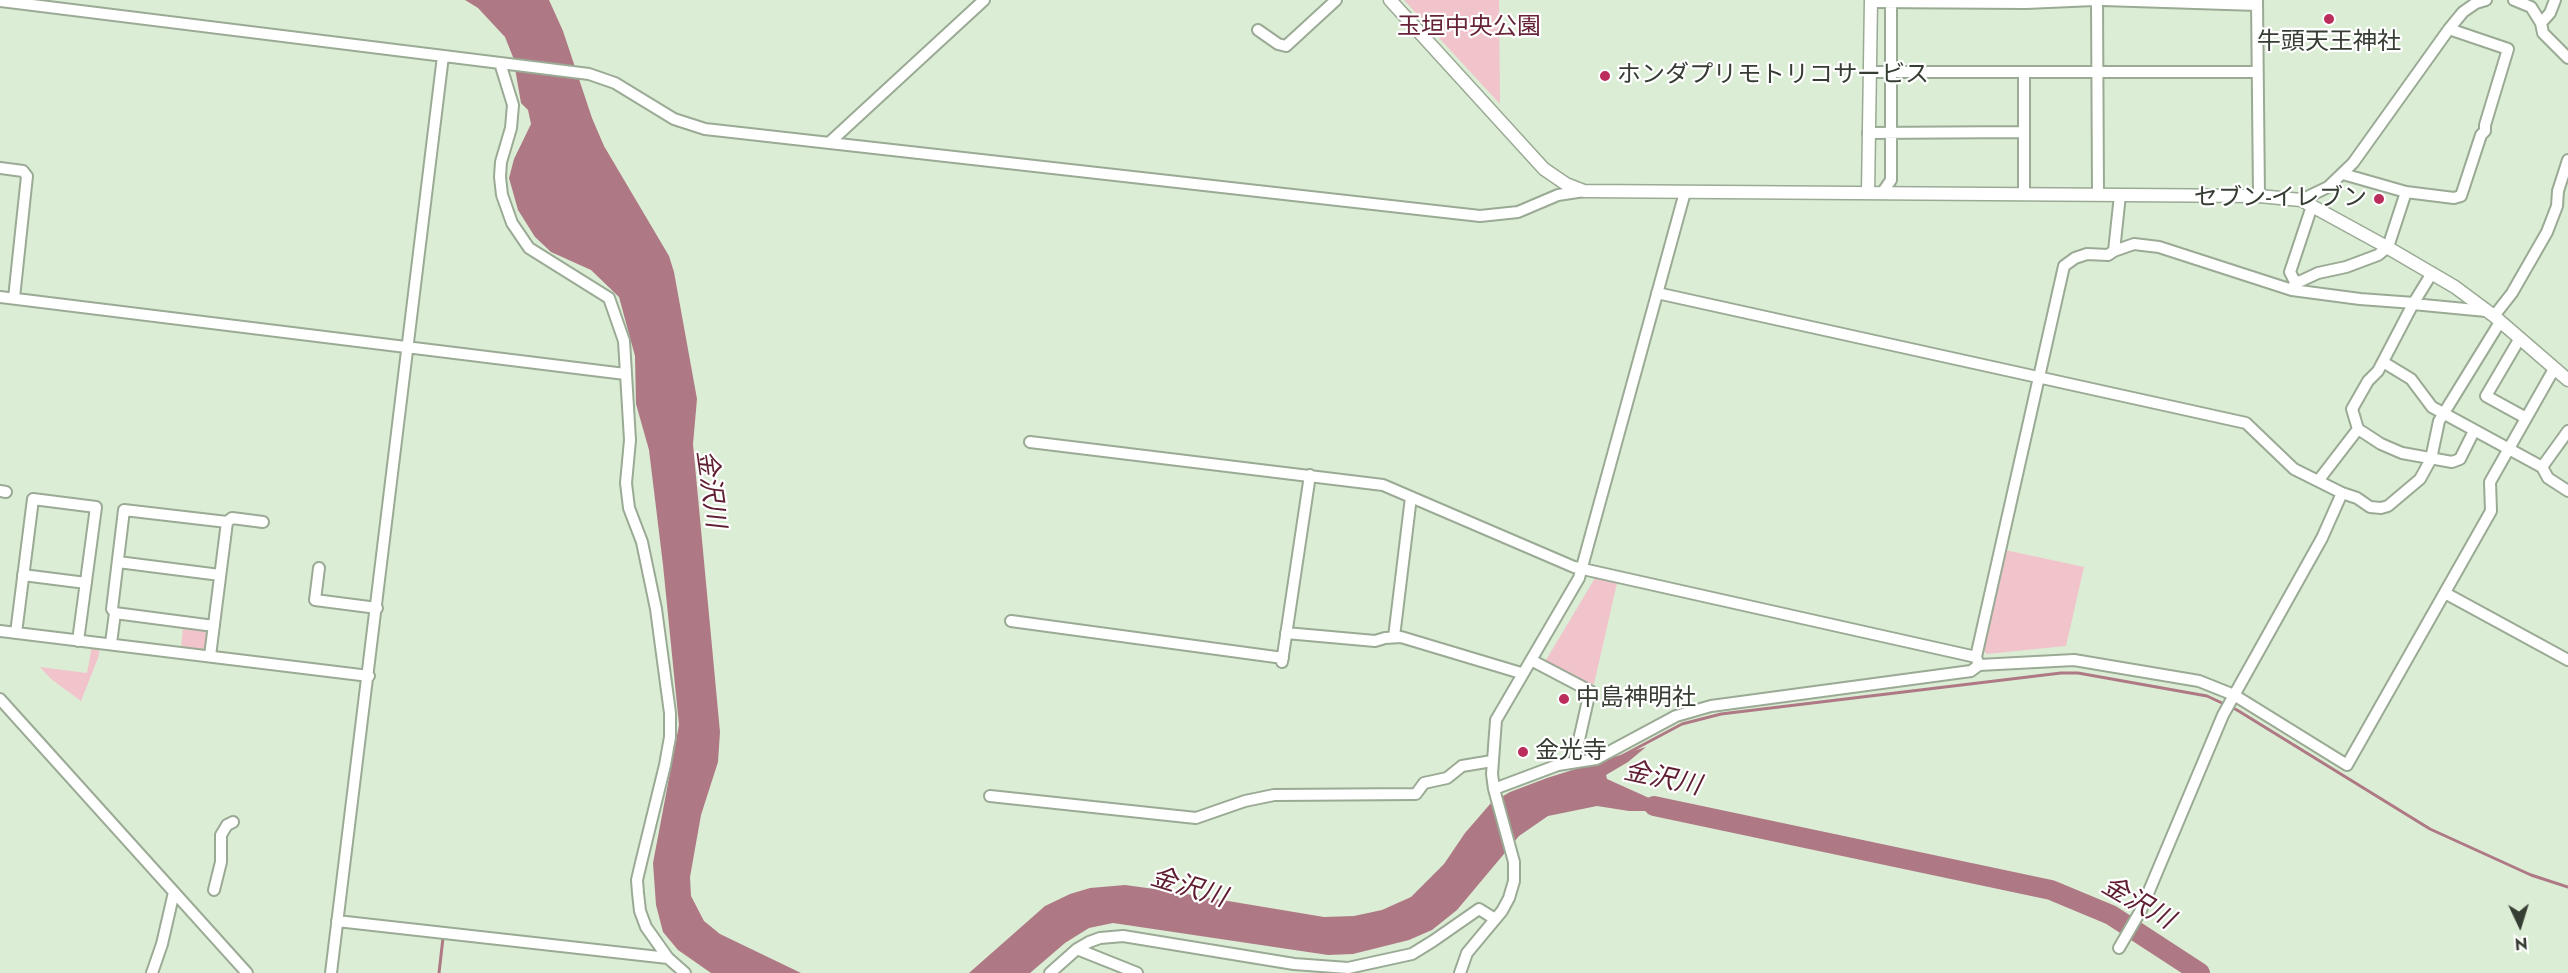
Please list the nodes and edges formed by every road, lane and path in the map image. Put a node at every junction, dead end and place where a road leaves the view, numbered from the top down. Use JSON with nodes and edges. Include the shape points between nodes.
{"nodes":[{"id":1,"x":984,"y":0,"type":"edge"},
{"id":2,"x":1336,"y":0,"type":"edge"},
{"id":3,"x":1390,"y":0,"type":"edge"},
{"id":4,"x":2096,"y":0,"type":"edge"},
{"id":5,"x":2103,"y":0,"type":"edge"},
{"id":6,"x":2486,"y":0,"type":"edge"},
{"id":7,"x":2514,"y":0,"type":"edge"},
{"id":8,"x":2555,"y":0,"type":"edge"},
{"id":9,"x":0,"y":1,"type":"edge"},
{"id":10,"x":1871,"y":1,"type":"edge"},
{"id":11,"x":1891,"y":2,"type":"junction"},
{"id":12,"x":2257,"y":3,"type":"edge"},
{"id":13,"x":2541,"y":23,"type":"junction"},
{"id":14,"x":2449,"y":29,"type":"junction"},
{"id":15,"x":1258,"y":30,"type":"dead end"},
{"id":16,"x":443,"y":56,"type":"junction"},
{"id":17,"x":2568,"y":58,"type":"edge"},
{"id":18,"x":502,"y":63,"type":"junction"},
{"id":19,"x":1871,"y":72,"type":"junction"},
{"id":20,"x":1892,"y":72,"type":"junction"},
{"id":21,"x":2024,"y":72,"type":"junction"},
{"id":22,"x":2098,"y":72,"type":"junction"},
{"id":23,"x":2257,"y":72,"type":"junction"},
{"id":24,"x":2024,"y":132,"type":"junction"},
{"id":25,"x":1869,"y":133,"type":"junction"},
{"id":26,"x":1891,"y":133,"type":"junction"},
{"id":27,"x":830,"y":142,"type":"junction"},
{"id":28,"x":2568,"y":160,"type":"edge"},
{"id":29,"x":0,"y":168,"type":"edge"},
{"id":30,"x":2343,"y":174,"type":"junction"},
{"id":31,"x":1584,"y":191,"type":"junction"},
{"id":32,"x":1685,"y":192,"type":"junction"},
{"id":33,"x":2406,"y":192,"type":"junction"},
{"id":34,"x":1868,"y":193,"type":"junction"},
{"id":35,"x":1882,"y":194,"type":"junction"},
{"id":36,"x":2024,"y":194,"type":"junction"},
{"id":37,"x":2098,"y":194,"type":"junction"},
{"id":38,"x":2120,"y":195,"type":"junction"},
{"id":39,"x":2259,"y":196,"type":"junction"},
{"id":40,"x":2307,"y":203,"type":"junction"},
{"id":41,"x":2388,"y":247,"type":"junction"},
{"id":42,"x":2114,"y":251,"type":"junction"},
{"id":43,"x":2432,"y":273,"type":"junction"},
{"id":44,"x":2293,"y":286,"type":"junction"},
{"id":45,"x":1657,"y":293,"type":"junction"},
{"id":46,"x":0,"y":297,"type":"edge"},
{"id":47,"x":14,"y":298,"type":"junction"},
{"id":48,"x":2414,"y":304,"type":"junction"},
{"id":49,"x":2494,"y":316,"type":"junction"},
{"id":50,"x":2520,"y":338,"type":"junction"},
{"id":51,"x":409,"y":346,"type":"junction"},
{"id":52,"x":2383,"y":363,"type":"junction"},
{"id":53,"x":2554,"y":369,"type":"junction"},
{"id":54,"x":625,"y":374,"type":"junction"},
{"id":55,"x":2039,"y":377,"type":"junction"},
{"id":56,"x":2568,"y":380,"type":"edge"},
{"id":57,"x":2443,"y":414,"type":"junction"},
{"id":58,"x":2526,"y":418,"type":"junction"},
{"id":59,"x":2358,"y":429,"type":"junction"},
{"id":60,"x":2475,"y":431,"type":"junction"},
{"id":61,"x":2568,"y":431,"type":"edge"},
{"id":62,"x":1030,"y":442,"type":"dead end"},
{"id":63,"x":2508,"y":449,"type":"junction"},
{"id":64,"x":2431,"y":459,"type":"junction"},
{"id":65,"x":2542,"y":468,"type":"junction"},
{"id":66,"x":1310,"y":475,"type":"junction"},
{"id":67,"x":2318,"y":481,"type":"junction"},
{"id":68,"x":2568,"y":491,"type":"edge"},
{"id":69,"x":2342,"y":493,"type":"junction"},
{"id":70,"x":1411,"y":497,"type":"junction"},
{"id":71,"x":227,"y":522,"type":"junction"},
{"id":72,"x":263,"y":522,"type":"dead end"},
{"id":73,"x":118,"y":562,"type":"junction"},
{"id":74,"x":318,"y":568,"type":"dead end"},
{"id":75,"x":1581,"y":568,"type":"junction"},
{"id":76,"x":220,"y":574,"type":"junction"},
{"id":77,"x":23,"y":575,"type":"junction"},
{"id":78,"x":86,"y":583,"type":"junction"},
{"id":79,"x":2445,"y":593,"type":"junction"},
{"id":80,"x":377,"y":608,"type":"junction"},
{"id":81,"x":115,"y":614,"type":"junction"},
{"id":82,"x":1011,"y":621,"type":"dead end"},
{"id":83,"x":214,"y":626,"type":"junction"},
{"id":84,"x":0,"y":631,"type":"edge"},
{"id":85,"x":16,"y":633,"type":"junction"},
{"id":86,"x":1287,"y":633,"type":"junction"},
{"id":87,"x":1394,"y":637,"type":"junction"},
{"id":88,"x":78,"y":641,"type":"junction"},
{"id":89,"x":111,"y":644,"type":"junction"},
{"id":90,"x":210,"y":656,"type":"junction"},
{"id":91,"x":1530,"y":660,"type":"junction"},
{"id":92,"x":2568,"y":660,"type":"edge"},
{"id":93,"x":1978,"y":661,"type":"junction"},
{"id":94,"x":1521,"y":673,"type":"junction"},
{"id":95,"x":369,"y":676,"type":"junction"},
{"id":96,"x":2234,"y":695,"type":"junction"},
{"id":97,"x":0,"y":699,"type":"edge"},
{"id":98,"x":1492,"y":761,"type":"junction"},
{"id":99,"x":1574,"y":762,"type":"junction"},
{"id":100,"x":1494,"y":789,"type":"junction"},
{"id":101,"x":990,"y":796,"type":"dead end"},
{"id":102,"x":233,"y":822,"type":"dead end"},
{"id":103,"x":214,"y":890,"type":"dead end"},
{"id":104,"x":174,"y":892,"type":"junction"},
{"id":105,"x":1495,"y":919,"type":"junction"},
{"id":106,"x":337,"y":921,"type":"junction"},
{"id":107,"x":1077,"y":948,"type":"junction"},
{"id":108,"x":2119,"y":948,"type":"dead end"},
{"id":109,"x":668,"y":958,"type":"junction"},
{"id":110,"x":1293,"y":969,"type":"edge"},
{"id":111,"x":152,"y":973,"type":"edge"},
{"id":112,"x":248,"y":973,"type":"edge"},
{"id":113,"x":331,"y":973,"type":"edge"},
{"id":114,"x":685,"y":973,"type":"edge"},
{"id":115,"x":1050,"y":973,"type":"edge"},
{"id":116,"x":1137,"y":973,"type":"edge"},
{"id":117,"x":1460,"y":973,"type":"edge"}],
"edges":[{"from":1,"to":27,"type":"street"},
{"from":2,"to":15,"type":"street","via":[[1286,46]]},
{"from":3,"to":31,"type":"street","via":[[1544,169]]},
{"from":4,"to":11,"type":"street"},
{"from":4,"to":22,"type":"street"},
{"from":5,"to":12,"type":"street"},
{"from":6,"to":14,"type":"street","via":[[2463,12]]},
{"from":7,"to":13,"type":"street","via":[[2531,7]]},
{"from":8,"to":13,"type":"street"},
{"from":9,"to":16,"type":"street"},
{"from":10,"to":11,"type":"street"},
{"from":10,"to":19,"type":"street"},
{"from":11,"to":20,"type":"street"},
{"from":12,"to":23,"type":"street"},
{"from":13,"to":17,"type":"street","via":[[2543,33]]},
{"from":14,"to":30,"type":"street"},
{"from":14,"to":33,"type":"street","via":[[2508,49],[2485,131],[2461,196]]},
{"from":16,"to":18,"type":"street"},
{"from":16,"to":51,"type":"street"},
{"from":18,"to":27,"type":"street","via":[[589,74],[615,83],[674,119],[705,129]]},
{"from":18,"to":54,"type":"street","via":[[513,105],[501,162],[506,211],[529,248],[609,298],[624,341]]},
{"from":19,"to":20,"type":"street"},
{"from":19,"to":25,"type":"street"},
{"from":20,"to":21,"type":"street"},
{"from":20,"to":26,"type":"street"},
{"from":21,"to":22,"type":"street"},
{"from":21,"to":24,"type":"street"},
{"from":22,"to":23,"type":"street"},
{"from":22,"to":37,"type":"street"},
{"from":23,"to":39,"type":"street"},
{"from":24,"to":26,"type":"street"},
{"from":24,"to":36,"type":"street"},
{"from":25,"to":26,"type":"street"},
{"from":25,"to":34,"type":"street"},
{"from":26,"to":35,"type":"street","via":[[1891,180]]},
{"from":27,"to":31,"type":"street","via":[[1480,216],[1518,212],[1558,195]]},
{"from":28,"to":49,"type":"street","via":[[2558,191],[2558,206],[2547,232]]},
{"from":29,"to":47,"type":"street","via":[[23,171],[27,176]]},
{"from":30,"to":33,"type":"street"},
{"from":30,"to":40,"type":"street"},
{"from":31,"to":32,"type":"street"},
{"from":32,"to":34,"type":"street"},
{"from":32,"to":45,"type":"street"},
{"from":33,"to":41,"type":"street"},
{"from":34,"to":35,"type":"street"},
{"from":35,"to":36,"type":"street"},
{"from":36,"to":37,"type":"street"},
{"from":37,"to":38,"type":"street"},
{"from":38,"to":39,"type":"street"},
{"from":38,"to":42,"type":"street"},
{"from":39,"to":40,"type":"street"},
{"from":40,"to":41,"type":"street"},
{"from":40,"to":44,"type":"street","via":[[2290,272]]},
{"from":41,"to":43,"type":"street"},
{"from":41,"to":44,"type":"street","via":[[2378,255],[2318,273]]},
{"from":42,"to":44,"type":"street","via":[[2134,244],[2159,247]]},
{"from":42,"to":55,"type":"street","via":[[2108,255],[2087,254],[2064,266]]},
{"from":43,"to":48,"type":"street"},
{"from":43,"to":49,"type":"street"},
{"from":44,"to":48,"type":"street","via":[[2360,299]]},
{"from":45,"to":55,"type":"street"},
{"from":45,"to":75,"type":"street"},
{"from":46,"to":47,"type":"street"},
{"from":47,"to":51,"type":"street"},
{"from":48,"to":49,"type":"street"},
{"from":48,"to":52,"type":"street"},
{"from":49,"to":50,"type":"street"},
{"from":49,"to":57,"type":"street"},
{"from":50,"to":53,"type":"street"},
{"from":50,"to":58,"type":"street","via":[[2486,396]]},
{"from":51,"to":54,"type":"street"},
{"from":51,"to":80,"type":"street"},
{"from":52,"to":57,"type":"street","via":[[2411,379],[2425,399]]},
{"from":52,"to":59,"type":"street","via":[[2352,409]]},
{"from":53,"to":56,"type":"street"},
{"from":53,"to":58,"type":"street"},
{"from":54,"to":109,"type":"street","via":[[630,440],[626,483],[629,508],[650,577],[670,713],[665,765],[637,880],[646,927]]},
{"from":55,"to":67,"type":"street","via":[[2246,423],[2294,469]]},
{"from":55,"to":93,"type":"street"},
{"from":57,"to":60,"type":"street"},
{"from":57,"to":64,"type":"street"},
{"from":58,"to":63,"type":"street"},
{"from":59,"to":64,"type":"street","via":[[2402,453]]},
{"from":59,"to":67,"type":"street"},
{"from":60,"to":63,"type":"street"},
{"from":60,"to":64,"type":"street","via":[[2460,459]]},
{"from":61,"to":65,"type":"street"},
{"from":62,"to":66,"type":"street"},
{"from":63,"to":65,"type":"street"},
{"from":63,"to":79,"type":"street","via":[[2490,482],[2491,511]]},
{"from":64,"to":69,"type":"street","via":[[2420,479],[2388,506],[2370,507]]},
{"from":65,"to":68,"type":"street","via":[[2548,478]]},
{"from":66,"to":70,"type":"street","via":[[1383,485]]},
{"from":66,"to":86,"type":"street"},
{"from":67,"to":69,"type":"street"},
{"from":69,"to":96,"type":"street","via":[[2322,538]]},
{"from":70,"to":75,"type":"street"},
{"from":70,"to":87,"type":"street"},
{"from":71,"to":72,"type":"street","via":[[232,518]]},
{"from":71,"to":73,"type":"street","via":[[124,510]]},
{"from":71,"to":76,"type":"street"},
{"from":73,"to":76,"type":"street"},
{"from":73,"to":81,"type":"street","via":[[112,609]]},
{"from":74,"to":80,"type":"street","via":[[315,600]]},
{"from":75,"to":91,"type":"street","via":[[1579,578]]},
{"from":75,"to":93,"type":"street"},
{"from":76,"to":83,"type":"street"},
{"from":77,"to":78,"type":"street"},
{"from":77,"to":78,"type":"street","via":[[33,499],[96,507]]},
{"from":77,"to":85,"type":"street"},
{"from":78,"to":88,"type":"street"},
{"from":79,"to":92,"type":"street"},
{"from":79,"to":96,"type":"street","via":[[2347,765]]},
{"from":80,"to":95,"type":"street"},
{"from":81,"to":83,"type":"street"},
{"from":81,"to":89,"type":"street"},
{"from":82,"to":86,"type":"street","via":[[1282,660]]},
{"from":83,"to":90,"type":"street"},
{"from":84,"to":85,"type":"street"},
{"from":85,"to":88,"type":"street"},
{"from":86,"to":87,"type":"street","via":[[1375,641]]},
{"from":87,"to":94,"type":"street"},
{"from":88,"to":89,"type":"street"},
{"from":89,"to":90,"type":"street"},
{"from":90,"to":95,"type":"street"},
{"from":91,"to":94,"type":"street"},
{"from":91,"to":99,"type":"street","via":[[1590,691]]},
{"from":93,"to":96,"type":"street","via":[[2091,661],[2199,681]]},
{"from":93,"to":99,"type":"street","via":[[1971,671],[1711,706],[1676,716],[1607,754]]},
{"from":94,"to":98,"type":"street","via":[[1496,720]]},
{"from":95,"to":106,"type":"street"},
{"from":96,"to":108,"type":"street","via":[[2139,913]]},
{"from":97,"to":104,"type":"street"},
{"from":98,"to":100,"type":"street"},
{"from":98,"to":101,"type":"street","via":[[1462,766],[1447,778],[1424,783],[1416,794],[1274,795],[1196,818]]},
{"from":99,"to":100,"type":"street"},
{"from":100,"to":105,"type":"street","via":[[1514,862],[1512,890]]},
{"from":102,"to":103,"type":"street","via":[[221,835]]},
{"from":104,"to":111,"type":"street"},
{"from":104,"to":112,"type":"street"},
{"from":105,"to":110,"type":"street","via":[[1479,909],[1412,954],[1367,966]]},
{"from":105,"to":117,"type":"street","via":[[1467,953]]},
{"from":106,"to":109,"type":"street"},
{"from":106,"to":113,"type":"street"},
{"from":107,"to":110,"type":"street","via":[[1100,938],[1123,936]]},
{"from":107,"to":115,"type":"street"},
{"from":107,"to":116,"type":"street"},
{"from":109,"to":114,"type":"street"}]}
